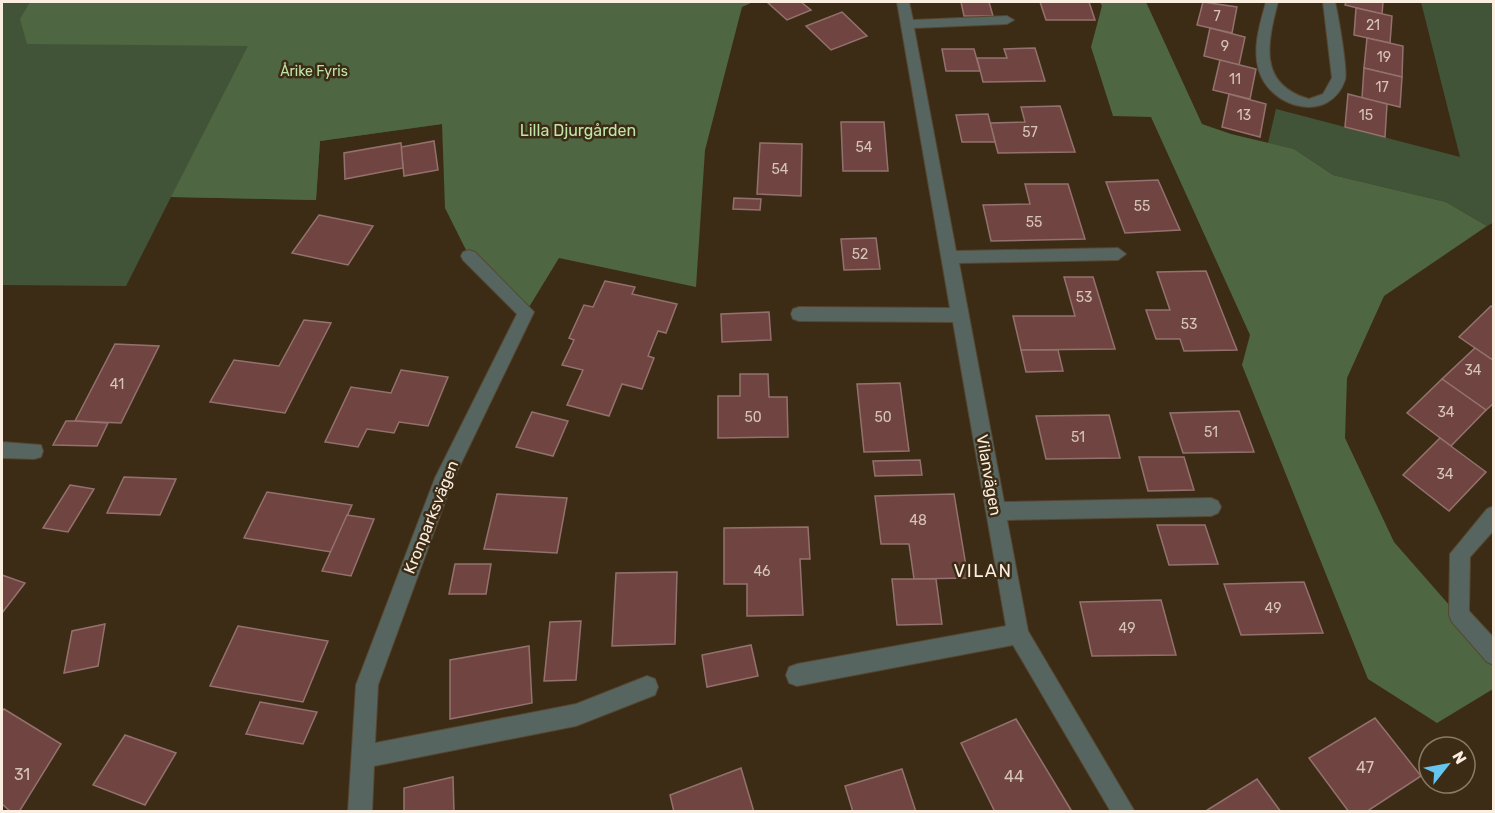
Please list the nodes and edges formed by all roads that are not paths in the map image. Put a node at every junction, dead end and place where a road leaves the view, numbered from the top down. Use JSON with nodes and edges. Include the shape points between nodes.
{"nodes":[{"id":1,"x":903,"y":2,"type":"edge"},
{"id":2,"x":1272,"y":2,"type":"edge"},
{"id":3,"x":1329,"y":2,"type":"edge"},
{"id":4,"x":1008,"y":20,"type":"dead end"},
{"id":5,"x":907,"y":24,"type":"junction"},
{"id":6,"x":1118,"y":254,"type":"dead end"},
{"id":7,"x":469,"y":256,"type":"dead end"},
{"id":8,"x":950,"y":257,"type":"junction"},
{"id":9,"x":799,"y":314,"type":"dead end"},
{"id":10,"x":960,"y":315,"type":"junction"},
{"id":11,"x":2,"y":450,"type":"edge"},
{"id":12,"x":34,"y":451,"type":"dead end"},
{"id":13,"x":1210,"y":507,"type":"dead end"},
{"id":14,"x":995,"y":511,"type":"junction"},
{"id":15,"x":1494,"y":515,"type":"edge"},
{"id":16,"x":1018,"y":634,"type":"junction"},
{"id":17,"x":1492,"y":652,"type":"edge"},
{"id":18,"x":797,"y":675,"type":"dead end"},
{"id":19,"x":647,"y":687,"type":"dead end"},
{"id":20,"x":363,"y":757,"type":"junction"},
{"id":21,"x":360,"y":812,"type":"edge"},
{"id":22,"x":1124,"y":812,"type":"edge"}],
"edges":[{"from":1,"to":5,"type":"street","name":"Vilanvägen"},
{"from":2,"to":3,"type":"street","via":[[1261,47],[1266,73],[1280,93],[1310,104],[1328,97],[1339,78]]},
{"from":4,"to":5,"type":"street"},
{"from":5,"to":8,"type":"street","name":"Vilanvägen"},
{"from":6,"to":8,"type":"street"},
{"from":7,"to":20,"type":"street","name":"Kronparksvägen","via":[[526,312],[444,478],[367,685]]},
{"from":8,"to":10,"type":"street","name":"Vilanvägen"},
{"from":9,"to":10,"type":"street"},
{"from":10,"to":14,"type":"street","name":"Vilanvägen"},
{"from":11,"to":12,"type":"street"},
{"from":13,"to":14,"type":"street"},
{"from":14,"to":16,"type":"street","name":"Vilanvägen"},
{"from":15,"to":17,"type":"street","via":[[1460,554],[1459,615]]},
{"from":16,"to":18,"type":"street"},
{"from":16,"to":22,"type":"street","name":"Vilanvägen"},
{"from":19,"to":20,"type":"street","via":[[576,715]]},
{"from":20,"to":21,"type":"street","name":"Kronparksvägen"}]}
